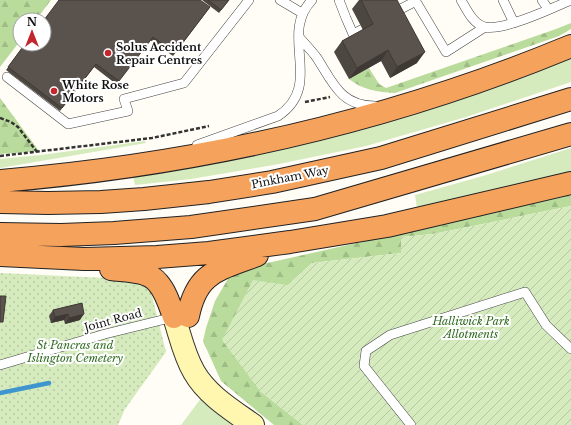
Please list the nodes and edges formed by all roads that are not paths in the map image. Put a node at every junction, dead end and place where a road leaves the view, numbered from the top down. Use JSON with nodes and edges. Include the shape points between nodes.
{"nodes":[{"id":1,"x":250,"y":0,"type":"edge"},
{"id":2,"x":280,"y":0,"type":"edge"},
{"id":3,"x":312,"y":0,"type":"edge"},
{"id":4,"x":339,"y":0,"type":"edge"},
{"id":5,"x":461,"y":0,"type":"edge"},
{"id":6,"x":503,"y":0,"type":"edge"},
{"id":7,"x":542,"y":0,"type":"edge"},
{"id":8,"x":571,"y":0,"type":"edge"},
{"id":9,"x":416,"y":1,"type":"edge"},
{"id":10,"x":548,"y":10,"type":"junction"},
{"id":11,"x":302,"y":13,"type":"junction"},
{"id":12,"x":354,"y":13,"type":"dead end"},
{"id":13,"x":391,"y":14,"type":"edge"},
{"id":14,"x":346,"y":18,"type":"junction"},
{"id":15,"x":514,"y":23,"type":"junction"},
{"id":16,"x":485,"y":27,"type":"junction"},
{"id":17,"x":363,"y":29,"type":"edge"},
{"id":18,"x":299,"y":37,"type":"junction"},
{"id":19,"x":571,"y":46,"type":"edge"},
{"id":20,"x":7,"y":77,"type":"dead end"},
{"id":21,"x":571,"y":99,"type":"edge"},
{"id":22,"x":400,"y":106,"type":"junction"},
{"id":23,"x":571,"y":134,"type":"edge"},
{"id":24,"x":140,"y":165,"type":"junction"},
{"id":25,"x":0,"y":181,"type":"edge"},
{"id":26,"x":571,"y":182,"type":"edge"},
{"id":27,"x":0,"y":202,"type":"edge"},
{"id":28,"x":0,"y":234,"type":"edge"},
{"id":29,"x":290,"y":242,"type":"junction"},
{"id":30,"x":0,"y":255,"type":"edge"},
{"id":31,"x":39,"y":258,"type":"junction"},
{"id":32,"x":181,"y":316,"type":"junction"},
{"id":33,"x":571,"y":349,"type":"edge"},
{"id":34,"x":0,"y":365,"type":"edge"},
{"id":35,"x":253,"y":425,"type":"edge"},
{"id":36,"x":411,"y":425,"type":"edge"}],
"edges":[{"from":1,"to":20,"type":"lane","via":[[184,83],[124,98],[128,111],[68,124]]},
{"from":2,"to":11,"type":"lane"},
{"from":3,"to":11,"type":"lane"},
{"from":4,"to":14,"type":"lane"},
{"from":5,"to":16,"type":"lane","via":[[471,18]]},
{"from":6,"to":15,"type":"lane"},
{"from":7,"to":10,"type":"lane"},
{"from":8,"to":10,"type":"lane"},
{"from":9,"to":13,"type":"lane"},
{"from":9,"to":16,"type":"lane","via":[[446,52]]},
{"from":10,"to":15,"type":"lane"},
{"from":11,"to":18,"type":"lane"},
{"from":12,"to":14,"type":"lane"},
{"from":14,"to":17,"type":"lane","via":[[353,34]]},
{"from":15,"to":16,"type":"lane"},
{"from":18,"to":22,"type":"lane","via":[[342,95],[351,101],[368,106]]},
{"from":18,"to":24,"type":"lane","via":[[300,86],[292,105],[286,111],[263,122]]},
{"from":19,"to":22,"type":"highway","via":[[484,79]]},
{"from":21,"to":27,"type":"highway","name":"Pinkham Way","via":[[381,158],[272,182],[144,199]]},
{"from":22,"to":24,"type":"highway","via":[[265,142]]},
{"from":23,"to":28,"type":"highway","via":[[315,209],[191,227],[61,235]]},
{"from":24,"to":25,"type":"highway"},
{"from":26,"to":29,"type":"highway","via":[[387,226]]},
{"from":29,"to":31,"type":"highway","via":[[157,257]]},
{"from":29,"to":32,"type":"highway","via":[[212,272],[198,287]]},
{"from":30,"to":31,"type":"highway"},
{"from":31,"to":32,"type":"highway","via":[[147,275],[158,282]]},
{"from":32,"to":34,"type":"lane","name":"Joint Road","via":[[105,334]]},
{"from":32,"to":35,"type":"street","via":[[188,358],[198,378],[214,396]]},
{"from":33,"to":36,"type":"lane","via":[[546,325],[525,292],[390,335],[366,351],[364,366]]}]}
